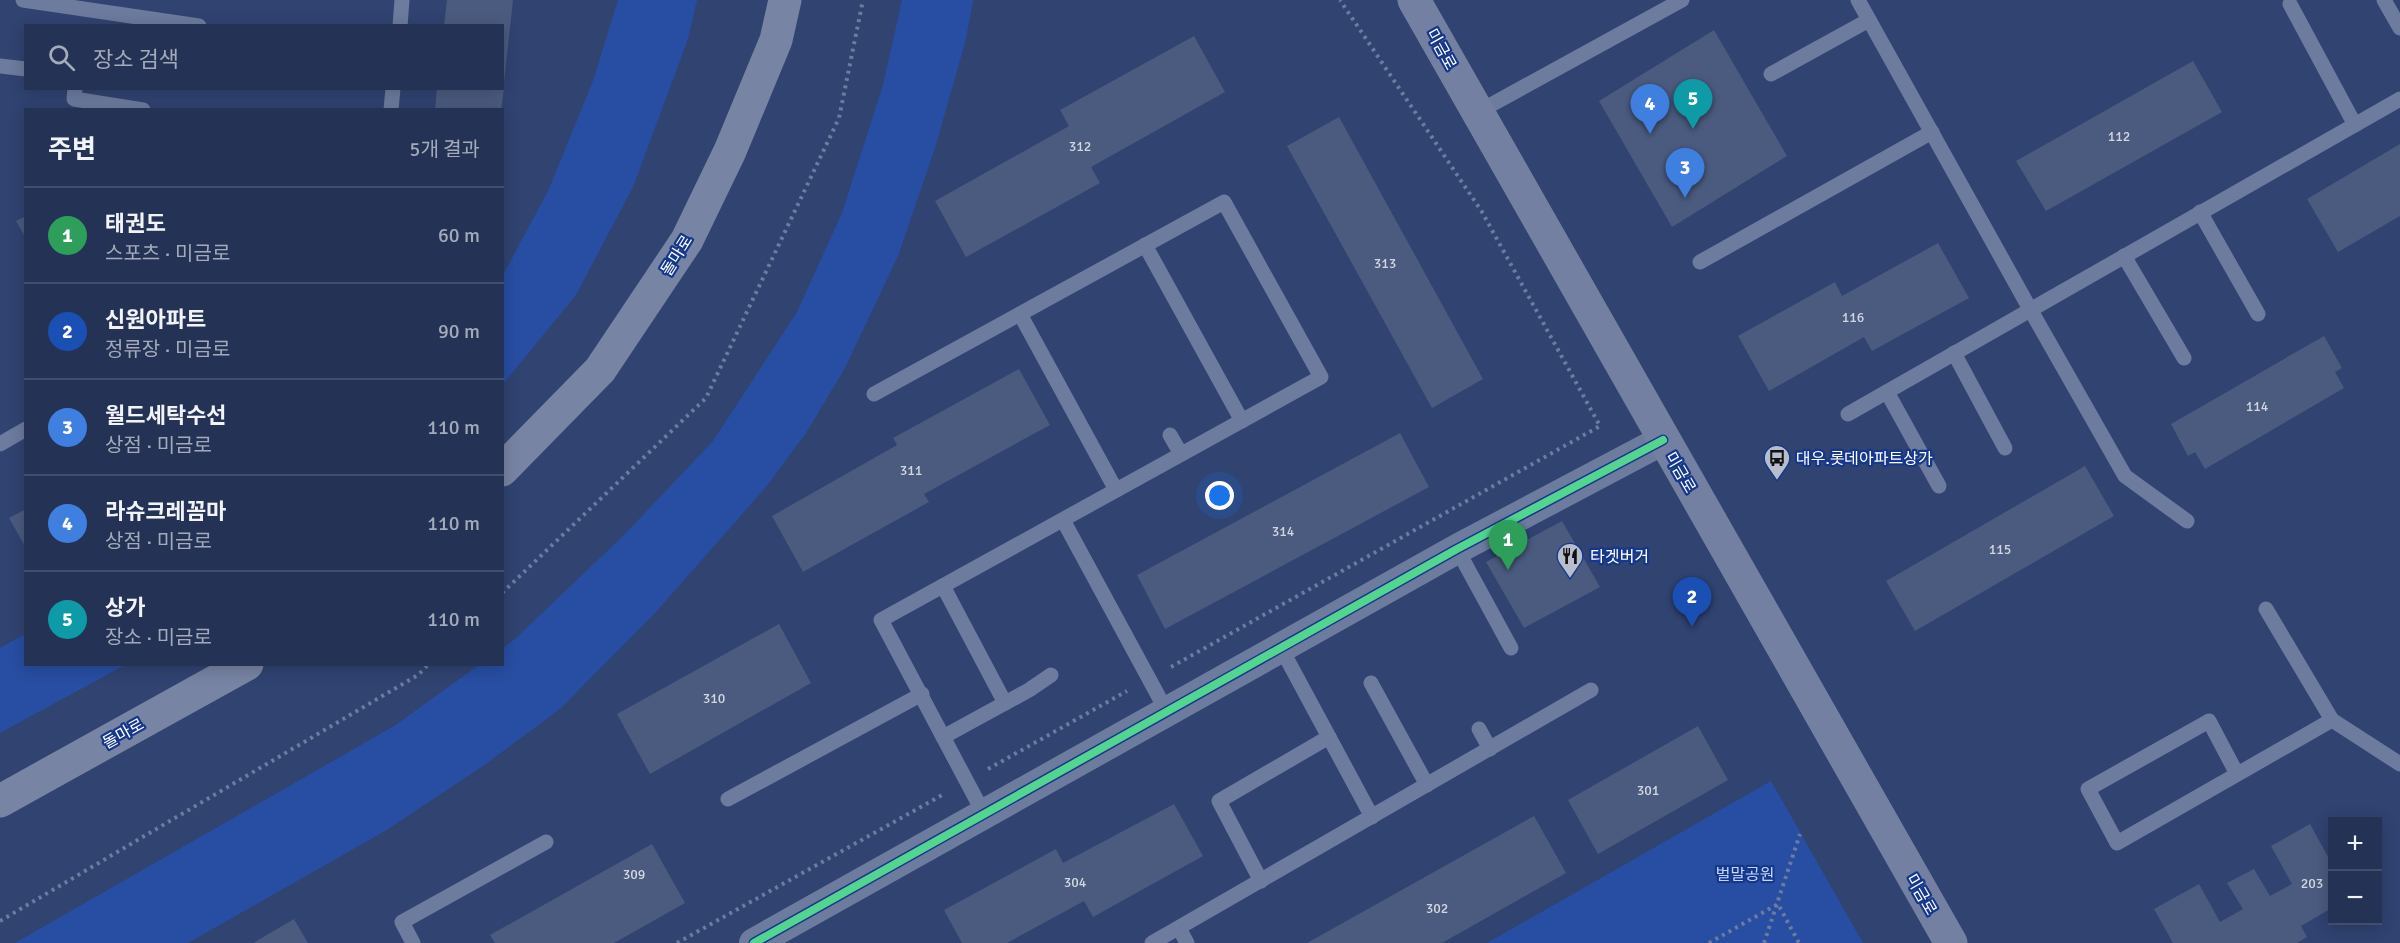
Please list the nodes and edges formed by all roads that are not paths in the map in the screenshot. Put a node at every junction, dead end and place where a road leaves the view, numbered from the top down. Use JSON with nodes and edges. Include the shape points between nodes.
{"nodes":[{"id":1,"x":22,"y":0,"type":"edge"},
{"id":2,"x":402,"y":0,"type":"edge"},
{"id":3,"x":785,"y":0,"type":"edge"},
{"id":4,"x":1414,"y":0,"type":"edge"},
{"id":5,"x":1682,"y":0,"type":"edge"},
{"id":6,"x":1858,"y":0,"type":"edge"},
{"id":7,"x":2384,"y":0,"type":"edge"},
{"id":8,"x":2290,"y":4,"type":"dead end"},
{"id":9,"x":85,"y":12,"type":"edge"},
{"id":10,"x":1869,"y":20,"type":"junction"},
{"id":11,"x":183,"y":24,"type":"edge"},
{"id":12,"x":400,"y":24,"type":"edge"},
{"id":13,"x":2400,"y":28,"type":"edge"},
{"id":14,"x":0,"y":66,"type":"edge"},
{"id":15,"x":24,"y":69,"type":"edge"},
{"id":16,"x":1772,"y":74,"type":"dead end"},
{"id":17,"x":75,"y":90,"type":"edge"},
{"id":18,"x":393,"y":90,"type":"edge"},
{"id":19,"x":2400,"y":99,"type":"edge"},
{"id":20,"x":130,"y":108,"type":"edge"},
{"id":21,"x":391,"y":108,"type":"edge"},
{"id":22,"x":1478,"y":112,"type":"junction"},
{"id":23,"x":2355,"y":125,"type":"junction"},
{"id":24,"x":1932,"y":132,"type":"junction"},
{"id":25,"x":2200,"y":212,"type":"junction"},
{"id":26,"x":1145,"y":245,"type":"junction"},
{"id":27,"x":2124,"y":256,"type":"junction"},
{"id":28,"x":1700,"y":262,"type":"dead end"},
{"id":29,"x":2030,"y":309,"type":"junction"},
{"id":30,"x":1020,"y":314,"type":"junction"},
{"id":31,"x":2258,"y":314,"type":"dead end"},
{"id":32,"x":1954,"y":354,"type":"junction"},
{"id":33,"x":2184,"y":358,"type":"dead end"},
{"id":34,"x":1887,"y":392,"type":"junction"},
{"id":35,"x":874,"y":394,"type":"dead end"},
{"id":36,"x":1848,"y":414,"type":"dead end"},
{"id":37,"x":1242,"y":421,"type":"junction"},
{"id":38,"x":24,"y":430,"type":"edge"},
{"id":39,"x":1170,"y":435,"type":"dead end"},
{"id":40,"x":1663,"y":440,"type":"junction"},
{"id":41,"x":0,"y":444,"type":"edge"},
{"id":42,"x":2005,"y":448,"type":"dead end"},
{"id":43,"x":1181,"y":454,"type":"junction"},
{"id":44,"x":504,"y":468,"type":"edge"},
{"id":45,"x":1939,"y":486,"type":"dead end"},
{"id":46,"x":1116,"y":490,"type":"junction"},
{"id":47,"x":1063,"y":520,"type":"junction"},
{"id":48,"x":2187,"y":521,"type":"dead end"},
{"id":49,"x":1457,"y":549,"type":"junction"},
{"id":50,"x":943,"y":586,"type":"junction"},
{"id":51,"x":2266,"y":609,"type":"dead end"},
{"id":52,"x":1281,"y":648,"type":"junction"},
{"id":53,"x":1511,"y":648,"type":"dead end"},
{"id":54,"x":243,"y":666,"type":"edge"},
{"id":55,"x":1051,"y":675,"type":"dead end"},
{"id":56,"x":1371,"y":683,"type":"dead end"},
{"id":57,"x":1591,"y":690,"type":"dead end"},
{"id":58,"x":922,"y":694,"type":"junction"},
{"id":59,"x":1005,"y":703,"type":"junction"},
{"id":60,"x":1167,"y":712,"type":"junction"},
{"id":61,"x":2332,"y":720,"type":"junction"},
{"id":62,"x":1479,"y":729,"type":"dead end"},
{"id":63,"x":943,"y":737,"type":"junction"},
{"id":64,"x":1329,"y":737,"type":"junction"},
{"id":65,"x":1490,"y":749,"type":"junction"},
{"id":66,"x":2400,"y":764,"type":"edge"},
{"id":67,"x":2237,"y":774,"type":"junction"},
{"id":68,"x":1427,"y":785,"type":"junction"},
{"id":69,"x":728,"y":799,"type":"dead end"},
{"id":70,"x":0,"y":801,"type":"edge"},
{"id":71,"x":984,"y":814,"type":"junction"},
{"id":72,"x":1372,"y":817,"type":"junction"},
{"id":73,"x":546,"y":842,"type":"dead end"},
{"id":74,"x":1261,"y":881,"type":"junction"},
{"id":75,"x":1179,"y":928,"type":"junction"},
{"id":76,"x":413,"y":943,"type":"edge"},
{"id":77,"x":754,"y":943,"type":"edge"},
{"id":78,"x":1152,"y":943,"type":"edge"},
{"id":79,"x":1187,"y":943,"type":"edge"},
{"id":80,"x":1951,"y":943,"type":"edge"}],
"edges":[{"from":1,"to":9,"type":"lane"},
{"from":2,"to":12,"type":"lane"},
{"from":3,"to":44,"type":"main road","name":"돌마로","via":[[776,40],[687,240],[600,370]]},
{"from":4,"to":22,"type":"main road","name":"미금로"},
{"from":5,"to":22,"type":"lane"},
{"from":6,"to":10,"type":"lane"},
{"from":7,"to":13,"type":"lane"},
{"from":8,"to":23,"type":"lane"},
{"from":9,"to":11,"type":"lane"},
{"from":10,"to":16,"type":"lane"},
{"from":10,"to":24,"type":"lane"},
{"from":14,"to":15,"type":"lane"},
{"from":17,"to":20,"type":"lane","via":[[74,99]]},
{"from":18,"to":21,"type":"lane"},
{"from":19,"to":23,"type":"lane"},
{"from":22,"to":40,"type":"main road","name":"미금로"},
{"from":23,"to":25,"type":"lane"},
{"from":24,"to":28,"type":"lane"},
{"from":24,"to":29,"type":"lane"},
{"from":25,"to":27,"type":"lane"},
{"from":25,"to":31,"type":"lane"},
{"from":26,"to":30,"type":"lane"},
{"from":26,"to":37,"type":"lane"},
{"from":26,"to":37,"type":"lane","via":[[1224,202],[1293,325],[1321,377]]},
{"from":27,"to":29,"type":"lane"},
{"from":27,"to":33,"type":"lane"},
{"from":29,"to":32,"type":"lane"},
{"from":29,"to":48,"type":"lane","via":[[2126,476]]},
{"from":30,"to":35,"type":"lane"},
{"from":30,"to":46,"type":"lane"},
{"from":32,"to":34,"type":"lane"},
{"from":32,"to":42,"type":"lane"},
{"from":34,"to":36,"type":"lane"},
{"from":34,"to":45,"type":"lane"},
{"from":37,"to":43,"type":"lane"},
{"from":38,"to":41,"type":"lane"},
{"from":39,"to":43,"type":"lane"},
{"from":40,"to":49,"type":"street"},
{"from":40,"to":80,"type":"main road","name":"미금로"},
{"from":43,"to":46,"type":"lane"},
{"from":46,"to":47,"type":"lane"},
{"from":47,"to":50,"type":"lane"},
{"from":47,"to":60,"type":"lane"},
{"from":49,"to":52,"type":"street"},
{"from":49,"to":53,"type":"lane"},
{"from":50,"to":58,"type":"lane","via":[[881,620]]},
{"from":50,"to":59,"type":"lane"},
{"from":51,"to":61,"type":"lane"},
{"from":52,"to":60,"type":"street"},
{"from":52,"to":64,"type":"lane"},
{"from":54,"to":70,"type":"main road","name":"돌마로"},
{"from":55,"to":59,"type":"lane"},
{"from":56,"to":68,"type":"lane"},
{"from":57,"to":65,"type":"lane"},
{"from":58,"to":63,"type":"lane"},
{"from":58,"to":69,"type":"lane"},
{"from":59,"to":63,"type":"lane"},
{"from":60,"to":71,"type":"street"},
{"from":61,"to":66,"type":"lane"},
{"from":61,"to":67,"type":"lane"},
{"from":62,"to":65,"type":"lane"},
{"from":63,"to":71,"type":"lane"},
{"from":64,"to":72,"type":"lane"},
{"from":64,"to":74,"type":"lane","via":[[1219,801]]},
{"from":65,"to":68,"type":"lane"},
{"from":67,"to":67,"type":"lane","via":[[2117,843],[2088,789],[2209,721]]},
{"from":68,"to":72,"type":"lane"},
{"from":71,"to":77,"type":"street"},
{"from":72,"to":74,"type":"lane"},
{"from":73,"to":76,"type":"lane","via":[[402,922]]},
{"from":74,"to":75,"type":"lane"},
{"from":75,"to":78,"type":"lane"},
{"from":75,"to":79,"type":"lane"}]}
